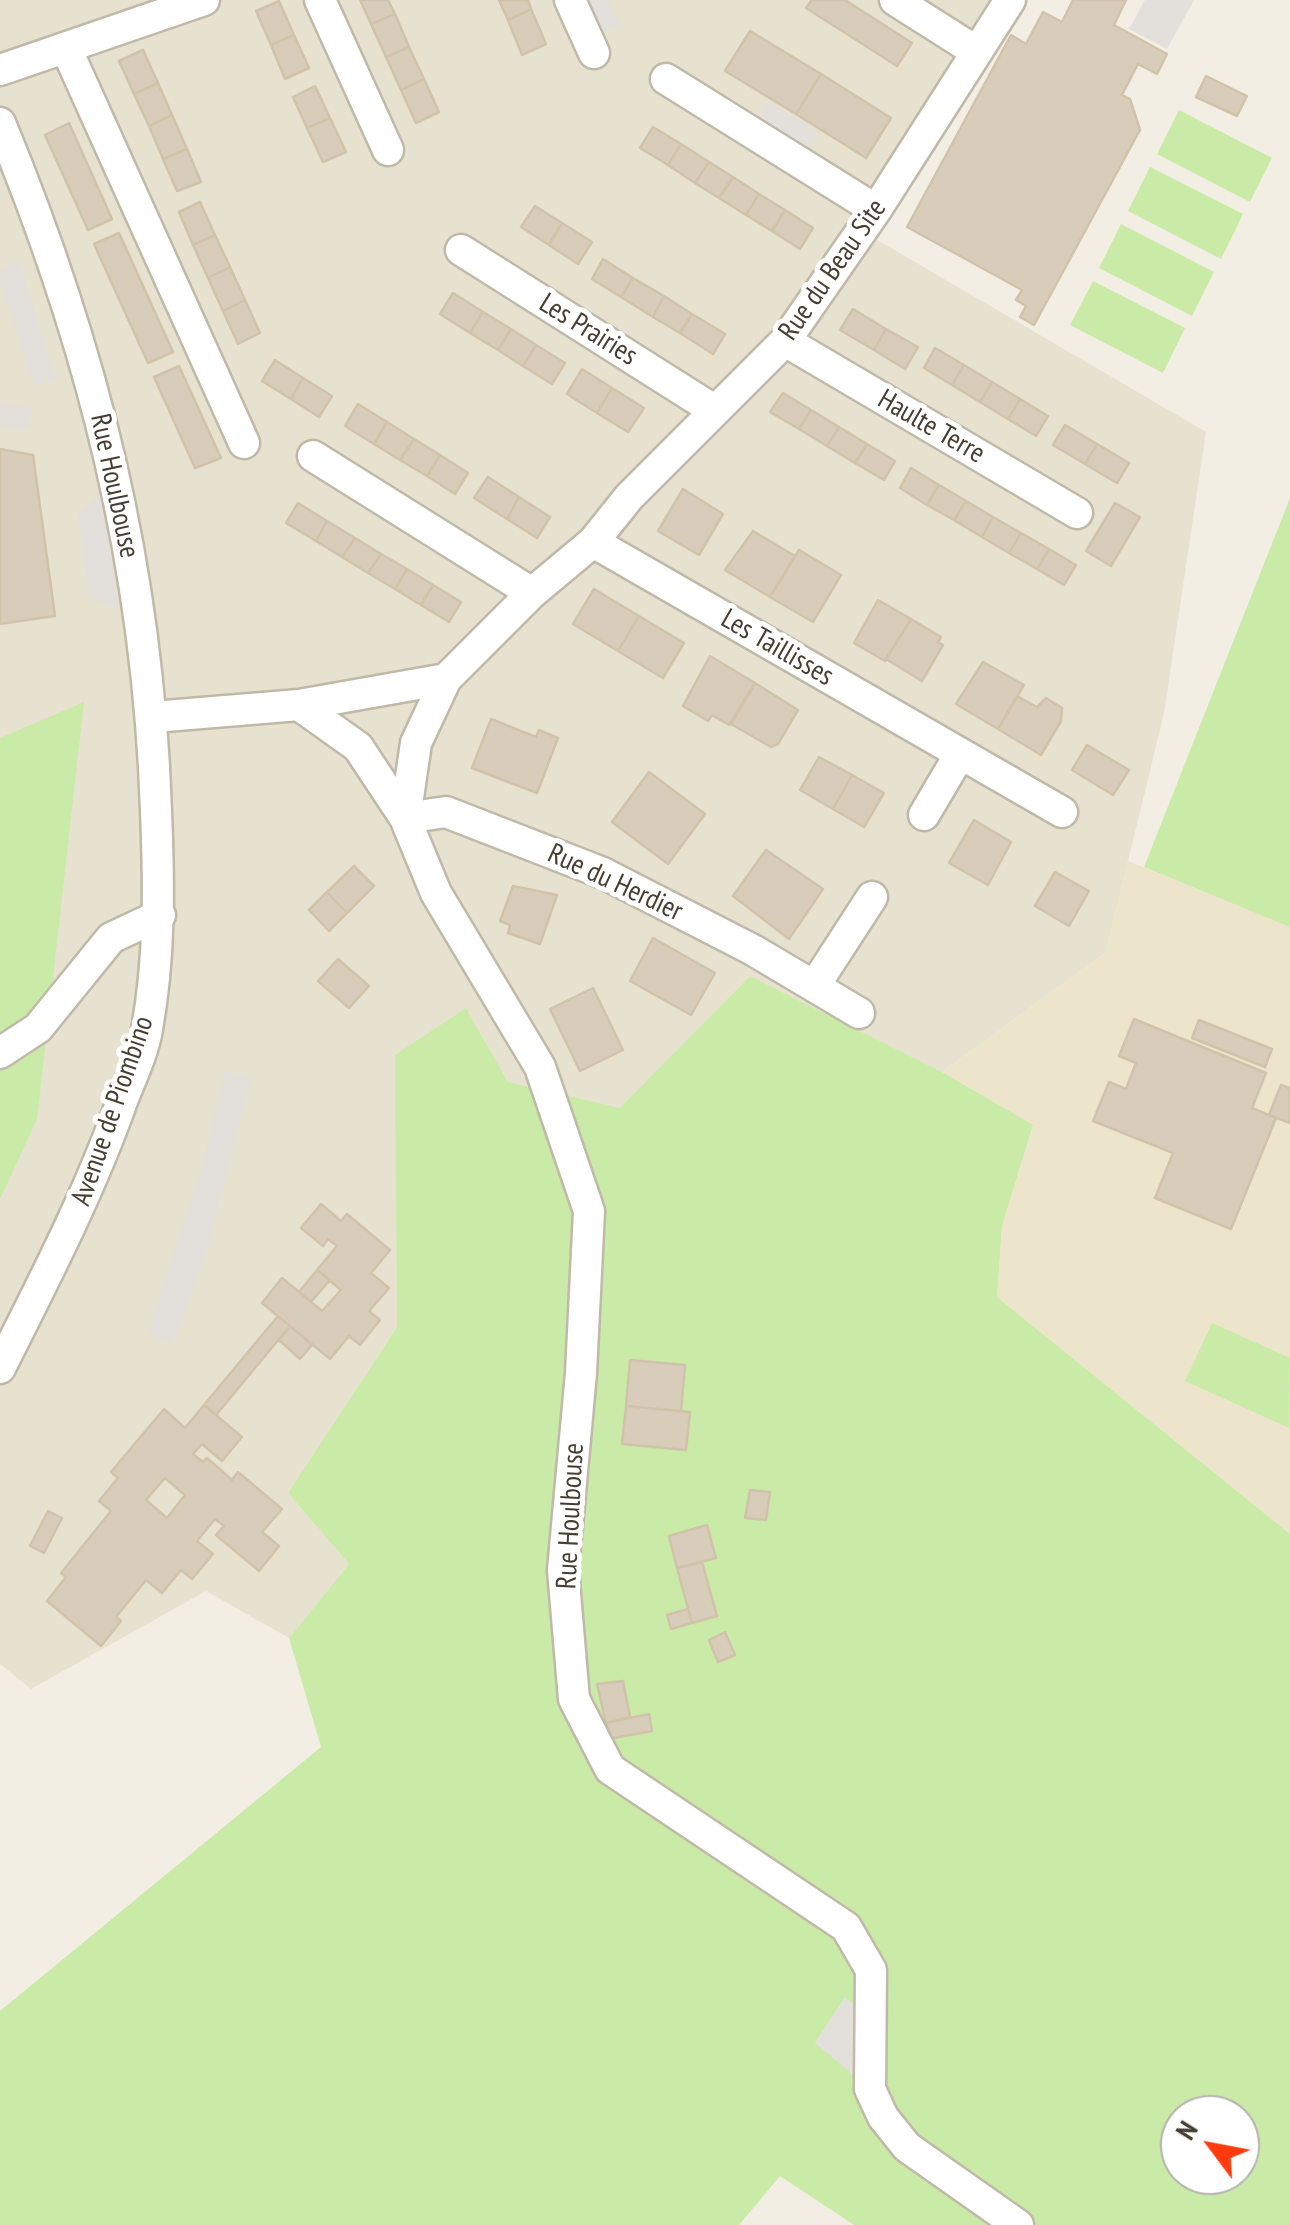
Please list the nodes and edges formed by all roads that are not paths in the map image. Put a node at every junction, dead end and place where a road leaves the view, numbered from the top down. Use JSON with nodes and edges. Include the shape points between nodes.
{"nodes":[{"id":1,"x":204,"y":0,"type":"edge"},
{"id":2,"x":320,"y":0,"type":"edge"},
{"id":3,"x":570,"y":0,"type":"edge"},
{"id":4,"x":895,"y":0,"type":"edge"},
{"id":5,"x":1010,"y":0,"type":"edge"},
{"id":6,"x":66,"y":48,"type":"junction"},
{"id":7,"x":977,"y":52,"type":"junction"},
{"id":8,"x":594,"y":54,"type":"dead end"},
{"id":9,"x":0,"y":70,"type":"edge"},
{"id":10,"x":666,"y":79,"type":"dead end"},
{"id":11,"x":0,"y":123,"type":"edge"},
{"id":12,"x":388,"y":150,"type":"dead end"},
{"id":13,"x":876,"y":210,"type":"junction"},
{"id":14,"x":462,"y":250,"type":"dead end"},
{"id":15,"x":785,"y":341,"type":"junction"},
{"id":16,"x":714,"y":410,"type":"junction"},
{"id":17,"x":244,"y":443,"type":"dead end"},
{"id":18,"x":312,"y":456,"type":"dead end"},
{"id":19,"x":1077,"y":513,"type":"dead end"},
{"id":20,"x":593,"y":542,"type":"junction"},
{"id":21,"x":532,"y":593,"type":"junction"},
{"id":22,"x":446,"y":679,"type":"junction"},
{"id":23,"x":299,"y":705,"type":"junction"},
{"id":24,"x":153,"y":717,"type":"junction"},
{"id":25,"x":960,"y":754,"type":"junction"},
{"id":26,"x":1062,"y":812,"type":"dead end"},
{"id":27,"x":924,"y":816,"type":"dead end"},
{"id":28,"x":406,"y":818,"type":"junction"},
{"id":29,"x":872,"y":896,"type":"dead end"},
{"id":30,"x":160,"y":916,"type":"junction"},
{"id":31,"x":815,"y":986,"type":"junction"},
{"id":32,"x":860,"y":1013,"type":"dead end"},
{"id":33,"x":0,"y":1052,"type":"edge"},
{"id":34,"x":0,"y":1368,"type":"edge"},
{"id":35,"x":1018,"y":2225,"type":"edge"}],
"edges":[{"from":1,"to":6,"type":"street"},
{"from":2,"to":12,"type":"street"},
{"from":3,"to":8,"type":"street"},
{"from":4,"to":7,"type":"street"},
{"from":5,"to":7,"type":"street","name":"Rue du Beau Site"},
{"from":6,"to":9,"type":"street"},
{"from":6,"to":17,"type":"street"},
{"from":7,"to":13,"type":"street","name":"Rue du Beau Site"},
{"from":10,"to":13,"type":"street"},
{"from":11,"to":24,"type":"street","name":"Rue Houlbouse","via":[[82,344],[140,611]]},
{"from":13,"to":15,"type":"street","name":"Rue du Beau Site"},
{"from":14,"to":16,"type":"street","name":"Les Prairies"},
{"from":15,"to":16,"type":"street","name":"Rue du Beau Site"},
{"from":15,"to":19,"type":"street","name":"Haulte Terre"},
{"from":16,"to":20,"type":"street","name":"Rue du Beau Site"},
{"from":18,"to":21,"type":"street"},
{"from":20,"to":21,"type":"street","name":"Rue du Beau Site"},
{"from":20,"to":25,"type":"street","name":"Les Taillisses"},
{"from":21,"to":22,"type":"street","name":"Rue Houlbouse"},
{"from":22,"to":23,"type":"street"},
{"from":22,"to":28,"type":"street","name":"Rue Houlbouse","via":[[416,743]]},
{"from":23,"to":24,"type":"street"},
{"from":23,"to":28,"type":"street","name":"Rue Houlbouse","via":[[358,747]]},
{"from":24,"to":30,"type":"street","name":"Avenue de Piombino"},
{"from":25,"to":26,"type":"street","name":"Les Taillisses"},
{"from":25,"to":27,"type":"street"},
{"from":28,"to":31,"type":"street","name":"Rue du Herdier","via":[[446,812],[603,873]]},
{"from":28,"to":35,"type":"street","name":"Rue Houlbouse","via":[[436,893],[540,1067],[589,1211],[562,1570],[574,1699],[610,1769],[846,1926],[871,1970],[870,2089],[883,2117],[907,2147]]},
{"from":29,"to":31,"type":"street"},
{"from":30,"to":33,"type":"street","via":[[111,938],[38,1028]]},
{"from":30,"to":34,"type":"street","name":"Avenue de Piombino","via":[[147,1032],[95,1177]]},
{"from":31,"to":32,"type":"street","name":"Rue du Herdier"}]}
